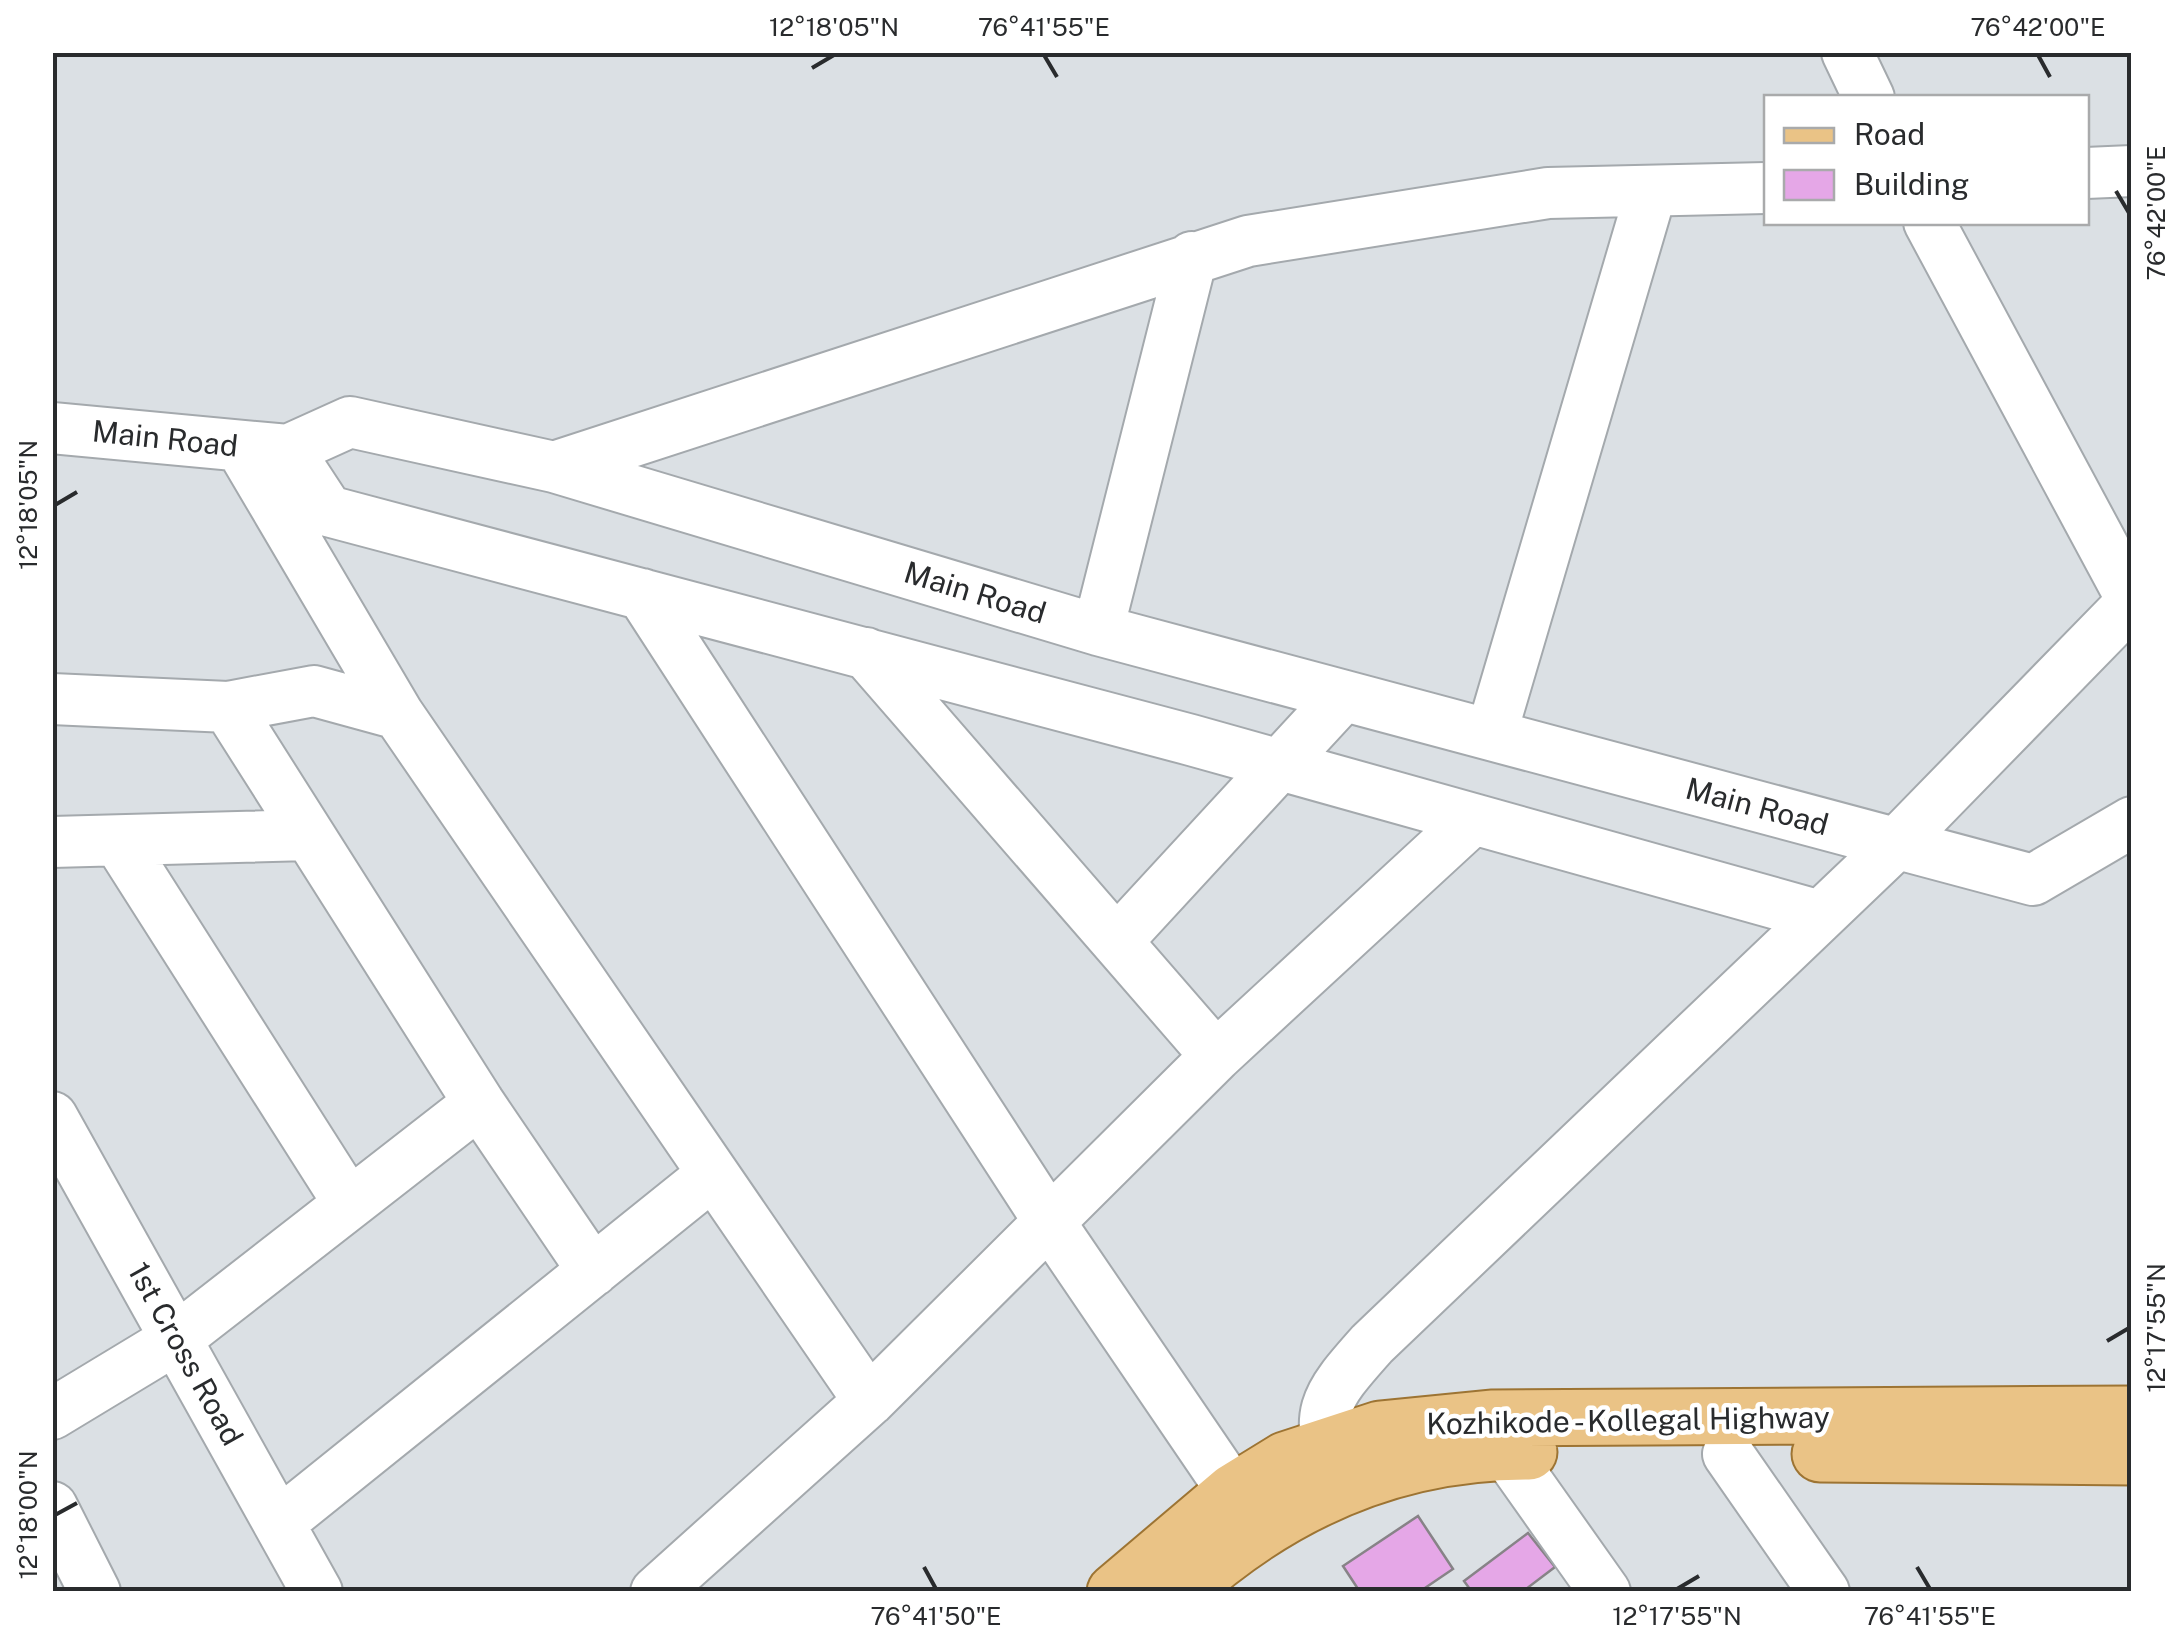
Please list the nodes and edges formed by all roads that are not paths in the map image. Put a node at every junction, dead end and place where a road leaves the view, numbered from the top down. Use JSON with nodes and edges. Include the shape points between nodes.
{"nodes":[{"id":1,"x":1848,"y":52,"type":"edge"},
{"id":2,"x":1867,"y":95,"type":"edge"},
{"id":3,"x":2132,"y":171,"type":"edge"},
{"id":4,"x":2089,"y":173,"type":"edge"},
{"id":5,"x":1764,"y":188,"type":"edge"},
{"id":6,"x":1651,"y":192,"type":"junction"},
{"id":7,"x":1931,"y":225,"type":"edge"},
{"id":8,"x":1192,"y":257,"type":"junction"},
{"id":9,"x":52,"y":428,"type":"edge"},
{"id":10,"x":264,"y":448,"type":"junction"},
{"id":11,"x":554,"y":467,"type":"junction"},
{"id":12,"x":642,"y":594,"type":"junction"},
{"id":13,"x":2132,"y":601,"type":"edge"},
{"id":14,"x":1098,"y":630,"type":"junction"},
{"id":15,"x":866,"y":653,"type":"junction"},
{"id":16,"x":1343,"y":696,"type":"junction"},
{"id":17,"x":52,"y":699,"type":"edge"},
{"id":18,"x":228,"y":707,"type":"junction"},
{"id":19,"x":398,"y":714,"type":"junction"},
{"id":20,"x":1491,"y":735,"type":"junction"},
{"id":21,"x":1282,"y":766,"type":"junction"},
{"id":22,"x":1473,"y":819,"type":"junction"},
{"id":23,"x":2132,"y":822,"type":"edge"},
{"id":24,"x":309,"y":835,"type":"junction"},
{"id":25,"x":52,"y":842,"type":"edge"},
{"id":26,"x":119,"y":842,"type":"junction"},
{"id":27,"x":1895,"y":845,"type":"junction"},
{"id":28,"x":1820,"y":916,"type":"junction"},
{"id":29,"x":1116,"y":942,"type":"junction"},
{"id":30,"x":1216,"y":1056,"type":"junction"},
{"id":31,"x":479,"y":1103,"type":"junction"},
{"id":32,"x":52,"y":1116,"type":"edge"},
{"id":33,"x":713,"y":1174,"type":"junction"},
{"id":34,"x":348,"y":1202,"type":"junction"},
{"id":35,"x":1050,"y":1223,"type":"junction"},
{"id":36,"x":593,"y":1271,"type":"junction"},
{"id":37,"x":176,"y":1339,"type":"junction"},
{"id":38,"x":869,"y":1401,"type":"junction"},
{"id":39,"x":52,"y":1414,"type":"edge"},
{"id":40,"x":2132,"y":1414,"type":"edge"},
{"id":41,"x":1499,"y":1435,"type":"junction"},
{"id":42,"x":1728,"y":1454,"type":"junction"},
{"id":43,"x":2132,"y":1457,"type":"edge"},
{"id":44,"x":1332,"y":1467,"type":"junction"},
{"id":45,"x":1233,"y":1492,"type":"junction"},
{"id":46,"x":52,"y":1507,"type":"edge"},
{"id":47,"x":278,"y":1524,"type":"junction"},
{"id":48,"x":94,"y":1592,"type":"edge"},
{"id":49,"x":316,"y":1592,"type":"edge"},
{"id":50,"x":656,"y":1592,"type":"edge"},
{"id":51,"x":1115,"y":1592,"type":"edge"},
{"id":52,"x":1182,"y":1592,"type":"edge"},
{"id":53,"x":1606,"y":1592,"type":"edge"},
{"id":54,"x":1824,"y":1592,"type":"edge"}],
"edges":[{"from":1,"to":2,"type":"street"},
{"from":3,"to":4,"type":"street"},
{"from":5,"to":6,"type":"street"},
{"from":6,"to":8,"type":"street","via":[[1548,192],[1248,241]]},
{"from":6,"to":20,"type":"street"},
{"from":7,"to":13,"type":"street"},
{"from":8,"to":11,"type":"street"},
{"from":8,"to":14,"type":"street"},
{"from":9,"to":10,"type":"street","name":"Main Road"},
{"from":10,"to":11,"type":"street","name":"Main Road","via":[[350,422]]},
{"from":10,"to":12,"type":"street","via":[[328,511]]},
{"from":10,"to":19,"type":"street"},
{"from":11,"to":14,"type":"street","name":"Main Road"},
{"from":12,"to":15,"type":"street"},
{"from":12,"to":35,"type":"street"},
{"from":13,"to":27,"type":"street"},
{"from":14,"to":16,"type":"street","name":"Main Road"},
{"from":15,"to":21,"type":"street"},
{"from":15,"to":29,"type":"street"},
{"from":16,"to":20,"type":"street","name":"Main Road"},
{"from":16,"to":21,"type":"street"},
{"from":17,"to":18,"type":"street"},
{"from":18,"to":19,"type":"street","via":[[314,691]]},
{"from":18,"to":24,"type":"street"},
{"from":19,"to":33,"type":"street"},
{"from":20,"to":27,"type":"street","name":"Main Road"},
{"from":21,"to":22,"type":"street"},
{"from":21,"to":29,"type":"street"},
{"from":22,"to":28,"type":"street"},
{"from":22,"to":30,"type":"street"},
{"from":23,"to":27,"type":"street","name":"Main Road","via":[[2033,880]]},
{"from":24,"to":26,"type":"street"},
{"from":24,"to":31,"type":"street"},
{"from":25,"to":26,"type":"street"},
{"from":26,"to":34,"type":"street"},
{"from":27,"to":28,"type":"street"},
{"from":28,"to":44,"type":"street","via":[[1340,1380],[1322,1416]]},
{"from":29,"to":30,"type":"street"},
{"from":30,"to":35,"type":"street"},
{"from":31,"to":34,"type":"street"},
{"from":31,"to":36,"type":"street"},
{"from":32,"to":37,"type":"street","name":"1st Cross Road"},
{"from":33,"to":36,"type":"street"},
{"from":33,"to":38,"type":"street"},
{"from":34,"to":37,"type":"street"},
{"from":35,"to":38,"type":"street"},
{"from":35,"to":45,"type":"street"},
{"from":36,"to":47,"type":"street"},
{"from":37,"to":39,"type":"street"},
{"from":37,"to":47,"type":"street","name":"1st Cross Road"},
{"from":38,"to":50,"type":"street"},
{"from":40,"to":41,"type":"main road","name":"Kozhikode - Kollegal Highway"},
{"from":41,"to":42,"type":"main road","name":"Kozhikode - Kollegal Highway"},
{"from":41,"to":44,"type":"main road","name":"Kozhikode - Kollegal Highway","via":[[1380,1429]]},
{"from":41,"to":53,"type":"street"},
{"from":42,"to":43,"type":"main road","name":"Kozhikode - Kollegal Highway"},
{"from":42,"to":54,"type":"street"},
{"from":44,"to":45,"type":"main road","name":"Kozhikode - Kollegal Highway","via":[[1285,1460]]},
{"from":44,"to":52,"type":"main road","name":"Kozhikode - Kollegal Highway"},
{"from":45,"to":51,"type":"main road","name":"Kozhikode - Kollegal Highway"},
{"from":46,"to":48,"type":"street"},
{"from":47,"to":49,"type":"street","name":"1st Cross Road"}]}
